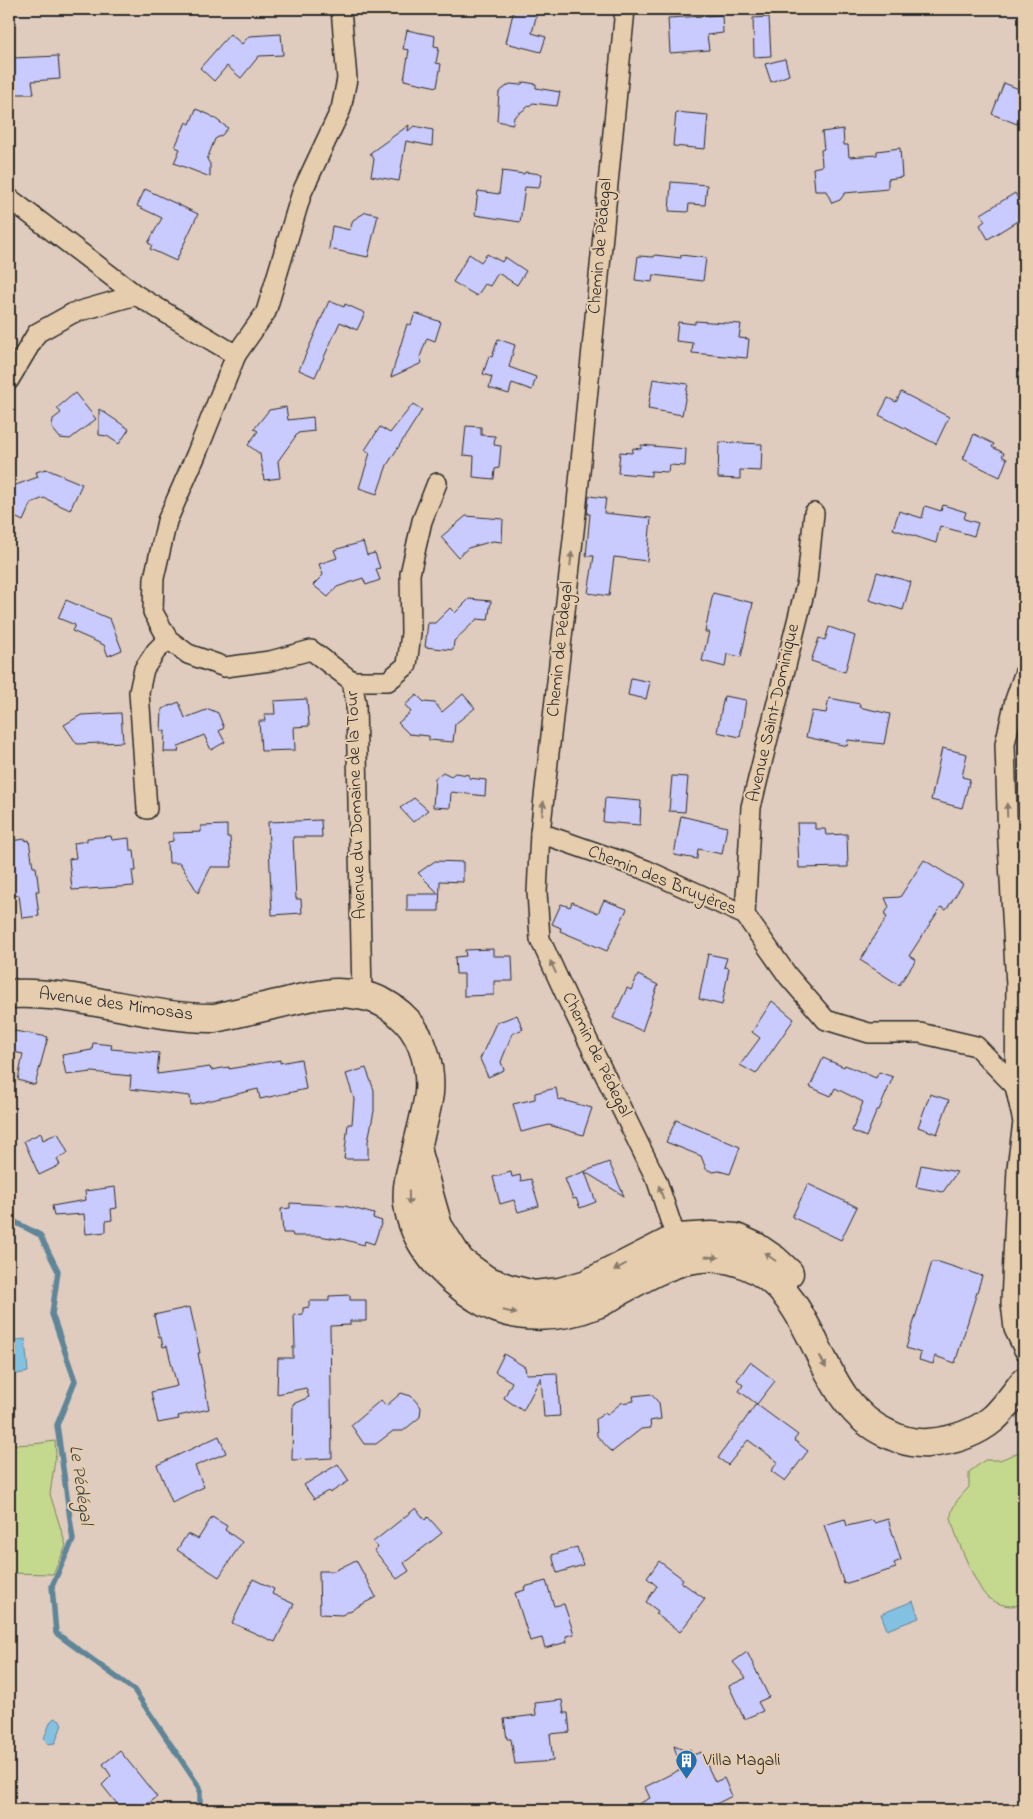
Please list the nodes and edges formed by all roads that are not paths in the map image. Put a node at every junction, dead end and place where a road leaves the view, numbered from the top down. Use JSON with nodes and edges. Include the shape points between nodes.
{"nodes":[{"id":1,"x":341,"y":9,"type":"edge"},
{"id":2,"x":625,"y":9,"type":"edge"},
{"id":3,"x":9,"y":198,"type":"edge"},
{"id":4,"x":136,"y":295,"type":"junction"},
{"id":5,"x":236,"y":354,"type":"junction"},
{"id":6,"x":9,"y":380,"type":"edge"},
{"id":7,"x":437,"y":483,"type":"dead end"},
{"id":8,"x":814,"y":513,"type":"dead end"},
{"id":9,"x":168,"y":639,"type":"junction"},
{"id":10,"x":1024,"y":674,"type":"edge"},
{"id":11,"x":352,"y":681,"type":"junction"},
{"id":12,"x":147,"y":809,"type":"dead end"},
{"id":13,"x":540,"y":833,"type":"junction"},
{"id":14,"x":1016,"y":845,"type":"edge"},
{"id":15,"x":744,"y":915,"type":"junction"},
{"id":16,"x":9,"y":994,"type":"edge"},
{"id":17,"x":362,"y":996,"type":"junction"},
{"id":18,"x":1015,"y":1086,"type":"junction"},
{"id":19,"x":1024,"y":1122,"type":"edge"},
{"id":20,"x":680,"y":1249,"type":"junction"},
{"id":21,"x":1024,"y":1350,"type":"edge"},
{"id":22,"x":1024,"y":1364,"type":"edge"},
{"id":23,"x":1024,"y":1382,"type":"edge"}],
"edges":[{"from":1,"to":5,"type":"street","name":"Avenue du Domaine de la Tour","via":[[347,79],[341,109],[302,192],[266,312]]},
{"from":13,"to":2,"type":"street","name":"Chemin de Pédegal","one_way":true,"via":[[576,513]]},
{"from":3,"to":4,"type":"street"},
{"from":4,"to":5,"type":"street"},
{"from":4,"to":6,"type":"street","via":[[73,313],[36,333]]},
{"from":5,"to":9,"type":"street","name":"Avenue du Domaine de la Tour","via":[[167,520],[154,578],[153,612]]},
{"from":7,"to":11,"type":"street","via":[[422,521],[410,574],[411,633],[407,666],[388,681]]},
{"from":8,"to":15,"type":"street","name":"Avenue Saint-Dominique","via":[[807,581],[751,807]]},
{"from":9,"to":11,"type":"street","name":"Avenue du Domaine de la Tour","via":[[188,654],[225,667],[270,661],[311,650]]},
{"from":9,"to":12,"type":"street","via":[[144,669],[139,692]]},
{"from":14,"to":10,"type":"street","one_way":true,"via":[[1005,744],[1014,700]]},
{"from":11,"to":17,"type":"street","name":"Avenue du Domaine de la Tour","via":[[356,703]]},
{"from":13,"to":15,"type":"street","name":"Chemin des Bruyères","via":[[646,870]]},
{"from":20,"to":13,"type":"street","name":"Chemin de Pédegal","one_way":true,"via":[[657,1181],[540,939],[537,892]]},
{"from":14,"to":18,"type":"street"},
{"from":15,"to":18,"type":"street","name":"Chemin des Bruyères","via":[[788,976],[826,1020],[869,1033],[920,1033],[976,1046]]},
{"from":16,"to":17,"type":"street","name":"Avenue des Mimosas","via":[[33,992],[195,1018],[215,1018],[334,993]]},
{"from":17,"to":20,"type":"street","name":"Avenue des Mimosas","via":[[385,1002],[414,1029],[422,1044],[428,1068],[429,1094],[409,1176],[408,1205],[418,1236],[453,1268],[478,1299],[507,1313],[536,1317],[565,1313],[597,1304],[658,1269]]},
{"from":18,"to":19,"type":"street"},
{"from":19,"to":21,"type":"street","via":[[1016,1168],[1011,1302],[1014,1329]]},
{"from":22,"to":20,"type":"street","name":"Avenue des Mimosas","one_way":true,"via":[[989,1402],[966,1419],[943,1426],[917,1428],[892,1420],[862,1396],[814,1303],[793,1276],[775,1260],[736,1238],[710,1236]]},
{"from":20,"to":23,"type":"street","name":"Avenue des Mimosas","one_way":true,"via":[[698,1257],[740,1262],[770,1278],[797,1310],[828,1372],[851,1407],[878,1430],[899,1439],[921,1444],[948,1441],[971,1433],[994,1418]]}]}
